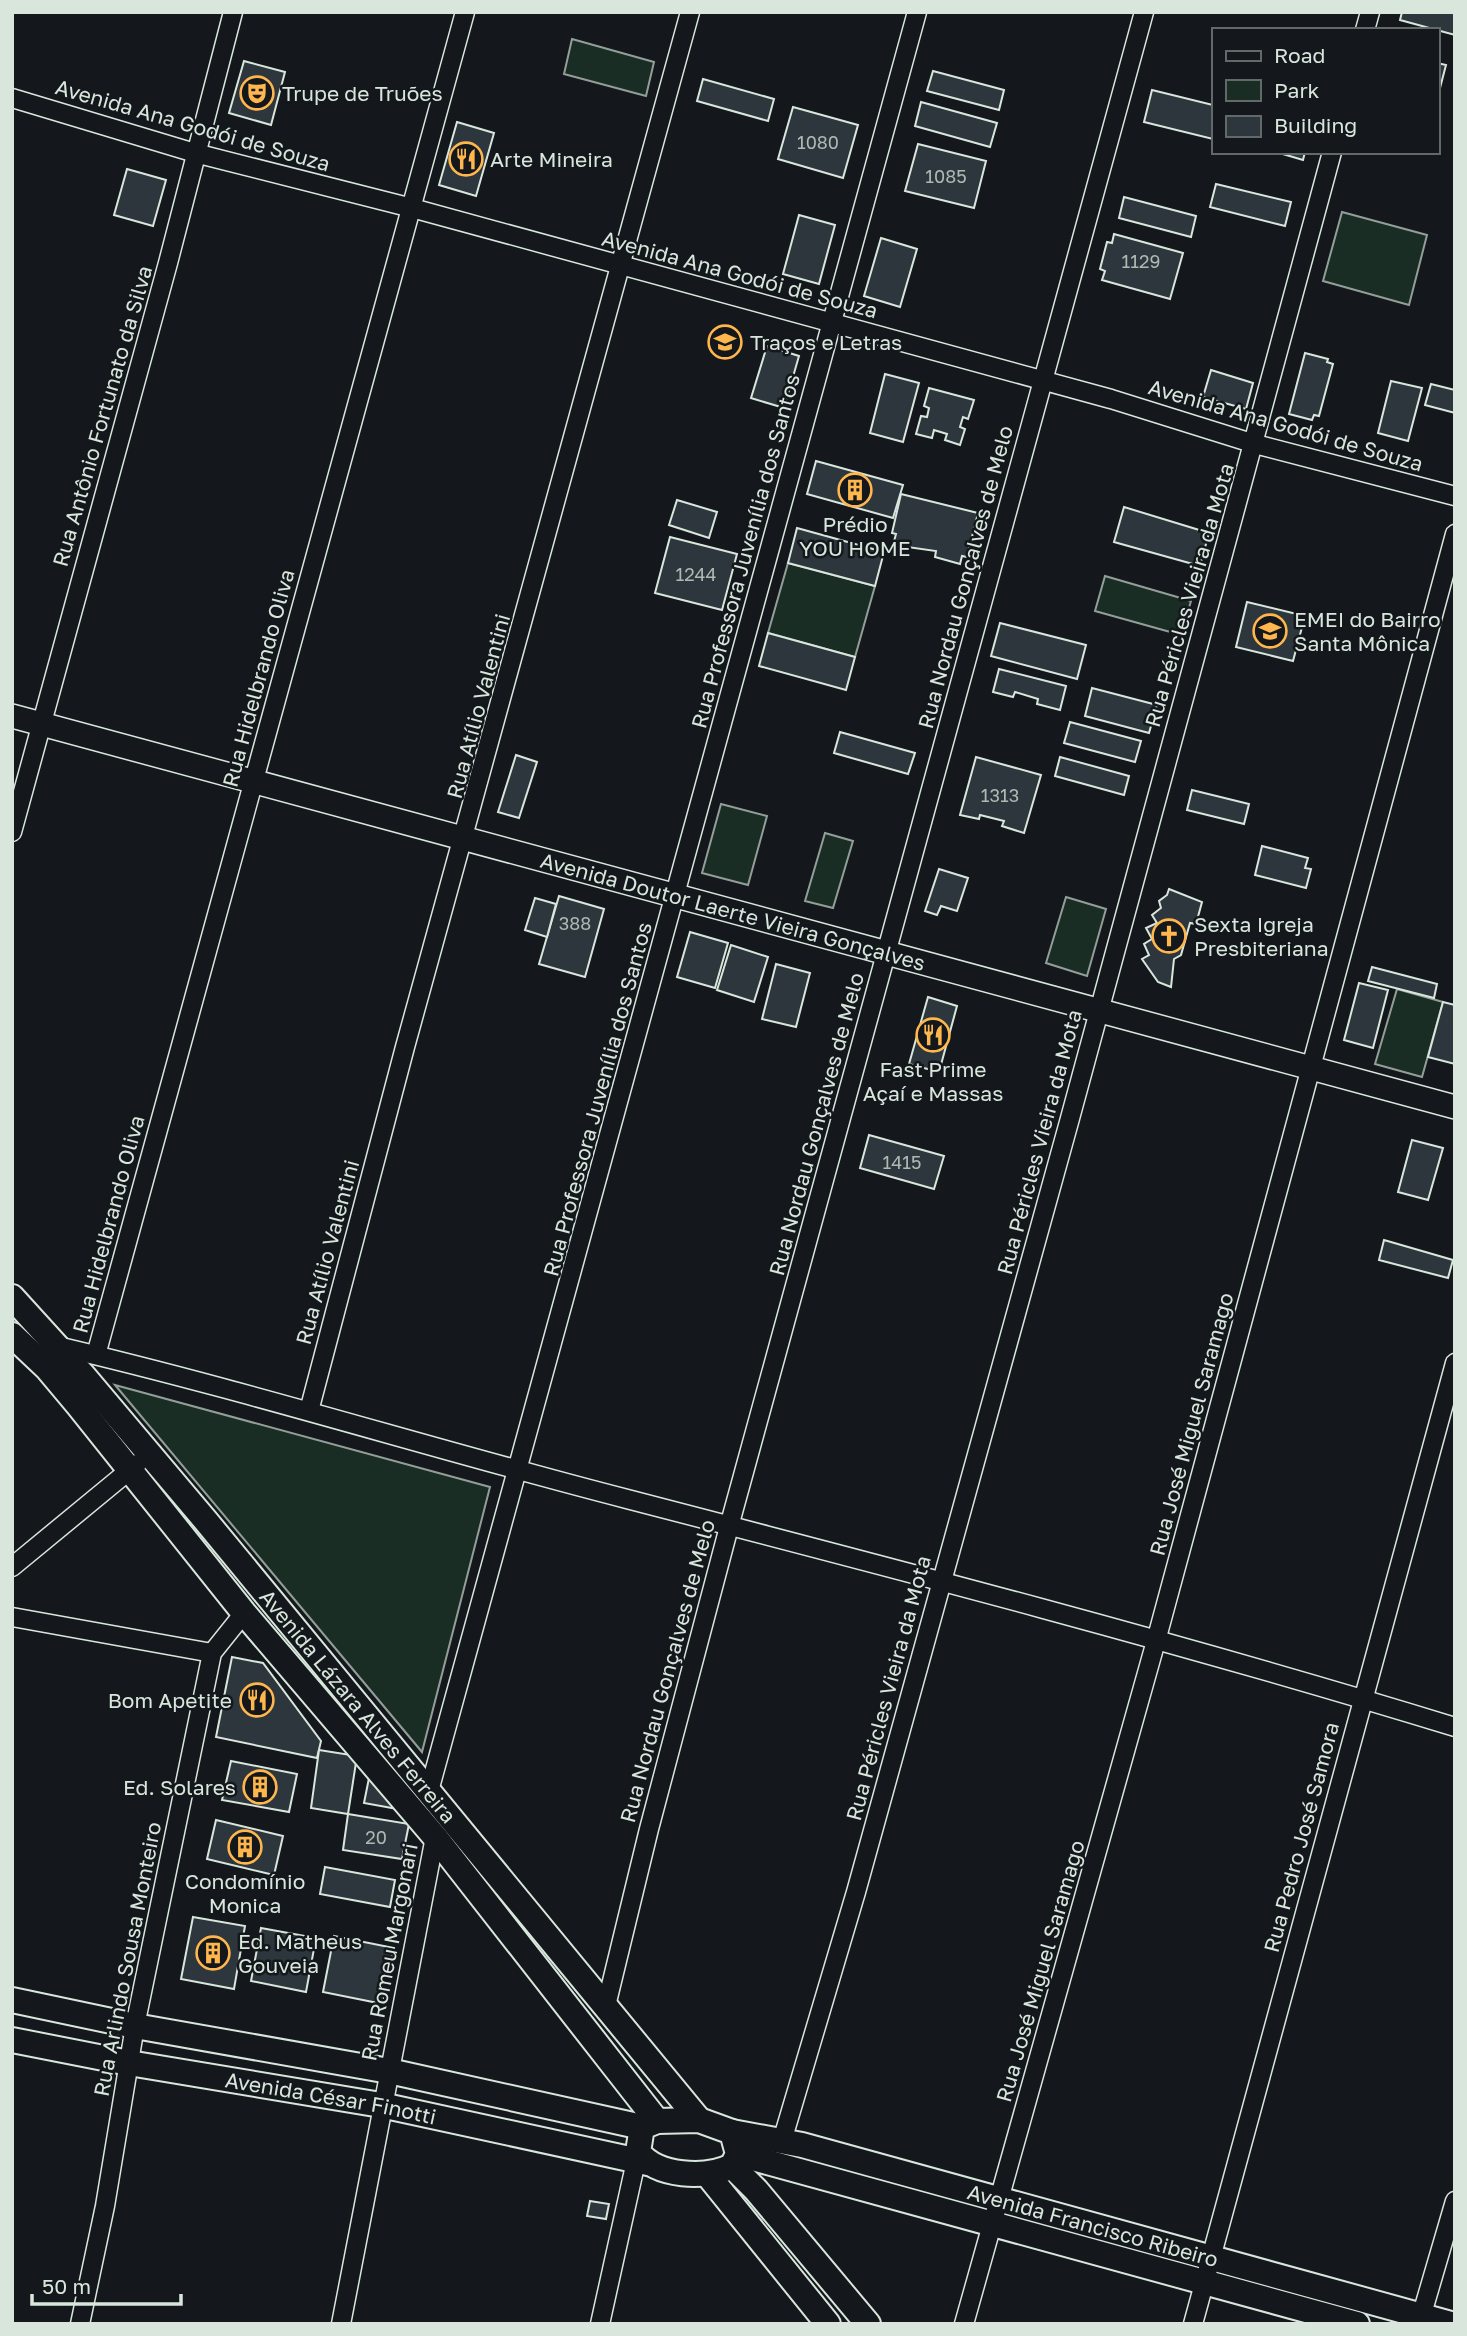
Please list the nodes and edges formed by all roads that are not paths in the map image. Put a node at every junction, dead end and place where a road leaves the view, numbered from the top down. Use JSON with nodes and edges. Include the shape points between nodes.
{"nodes":[{"id":1,"x":233,"y":12,"type":"edge"},
{"id":2,"x":465,"y":12,"type":"edge"},
{"id":3,"x":690,"y":12,"type":"edge"},
{"id":4,"x":917,"y":12,"type":"edge"},
{"id":5,"x":1144,"y":12,"type":"edge"},
{"id":6,"x":12,"y":98,"type":"edge"},
{"id":7,"x":195,"y":153,"type":"junction"},
{"id":8,"x":1331,"y":154,"type":"edge"},
{"id":9,"x":412,"y":208,"type":"junction"},
{"id":10,"x":619,"y":265,"type":"junction"},
{"id":11,"x":830,"y":322,"type":"junction"},
{"id":12,"x":1042,"y":380,"type":"junction"},
{"id":13,"x":1255,"y":444,"type":"junction"},
{"id":14,"x":1455,"y":496,"type":"edge"},
{"id":15,"x":1455,"y":534,"type":"edge"},
{"id":16,"x":12,"y":716,"type":"edge"},
{"id":17,"x":40,"y":723,"type":"junction"},
{"id":18,"x":254,"y":782,"type":"junction"},
{"id":19,"x":12,"y":832,"type":"edge"},
{"id":20,"x":465,"y":839,"type":"junction"},
{"id":21,"x":676,"y":894,"type":"junction"},
{"id":22,"x":886,"y":955,"type":"junction"},
{"id":23,"x":1098,"y":1011,"type":"junction"},
{"id":24,"x":1311,"y":1069,"type":"junction"},
{"id":25,"x":1455,"y":1107,"type":"edge"},
{"id":26,"x":12,"y":1297,"type":"edge"},
{"id":27,"x":12,"y":1335,"type":"edge"},
{"id":28,"x":57,"y":1346,"type":"junction"},
{"id":29,"x":96,"y":1355,"type":"junction"},
{"id":30,"x":1455,"y":1363,"type":"edge"},
{"id":31,"x":309,"y":1411,"type":"junction"},
{"id":32,"x":148,"y":1455,"type":"junction"},
{"id":33,"x":519,"y":1470,"type":"junction"},
{"id":34,"x":129,"y":1471,"type":"junction"},
{"id":35,"x":730,"y":1523,"type":"junction"},
{"id":36,"x":12,"y":1567,"type":"edge"},
{"id":37,"x":941,"y":1581,"type":"junction"},
{"id":38,"x":244,"y":1613,"type":"junction"},
{"id":39,"x":12,"y":1617,"type":"edge"},
{"id":40,"x":1156,"y":1641,"type":"junction"},
{"id":41,"x":212,"y":1653,"type":"junction"},
{"id":42,"x":332,"y":1674,"type":"junction"},
{"id":43,"x":312,"y":1692,"type":"junction"},
{"id":44,"x":1362,"y":1699,"type":"junction"},
{"id":45,"x":1455,"y":1727,"type":"edge"},
{"id":46,"x":429,"y":1791,"type":"junction"},
{"id":47,"x":435,"y":1837,"type":"junction"},
{"id":48,"x":12,"y":2000,"type":"edge"},
{"id":49,"x":606,"y":2006,"type":"junction"},
{"id":50,"x":135,"y":2026,"type":"junction"},
{"id":51,"x":12,"y":2040,"type":"edge"},
{"id":52,"x":128,"y":2063,"type":"junction"},
{"id":53,"x":389,"y":2071,"type":"junction"},
{"id":54,"x":382,"y":2105,"type":"junction"},
{"id":55,"x":699,"y":2120,"type":"junction"},
{"id":56,"x":650,"y":2124,"type":"junction"},
{"id":57,"x":782,"y":2141,"type":"junction"},
{"id":58,"x":734,"y":2151,"type":"junction"},
{"id":59,"x":641,"y":2158,"type":"junction"},
{"id":60,"x":706,"y":2174,"type":"junction"},
{"id":61,"x":1455,"y":2201,"type":"edge"},
{"id":62,"x":997,"y":2212,"type":"junction"},
{"id":63,"x":1209,"y":2271,"type":"junction"},
{"id":64,"x":1421,"y":2320,"type":"edge"},
{"id":65,"x":80,"y":2324,"type":"edge"},
{"id":66,"x":341,"y":2324,"type":"edge"},
{"id":67,"x":600,"y":2324,"type":"edge"},
{"id":68,"x":828,"y":2324,"type":"edge"},
{"id":69,"x":868,"y":2324,"type":"edge"},
{"id":70,"x":964,"y":2324,"type":"edge"},
{"id":71,"x":1194,"y":2324,"type":"edge"},
{"id":72,"x":1357,"y":2324,"type":"edge"},
{"id":73,"x":1451,"y":2324,"type":"edge"}],
"edges":[{"from":1,"to":7,"type":"street","name":"Rua Antônio Fortunato da Silva"},
{"from":2,"to":9,"type":"street","name":"Rua Hidelbrando Oliva"},
{"from":3,"to":10,"type":"street","name":"Rua Atílio Valentini"},
{"from":4,"to":11,"type":"street","name":"Rua Professora Juvenília dos Santos"},
{"from":5,"to":12,"type":"street","name":"Rua Nordau Gonçalves de Melo"},
{"from":6,"to":7,"type":"street","name":"Avenida Ana Godói de Souza"},
{"from":7,"to":9,"type":"street","name":"Avenida Ana Godói de Souza"},
{"from":7,"to":17,"type":"street","name":"Rua Antônio Fortunato da Silva","via":[[169,263]]},
{"from":8,"to":13,"type":"street","name":"Rua Péricles Vieira da Mota"},
{"from":9,"to":10,"type":"street","name":"Avenida Ana Godói de Souza"},
{"from":9,"to":18,"type":"street","name":"Rua Hidelbrando Oliva"},
{"from":10,"to":11,"type":"street","name":"Avenida Ana Godói de Souza"},
{"from":10,"to":20,"type":"street","name":"Rua Atílio Valentini"},
{"from":11,"to":12,"type":"street","name":"Avenida Ana Godói de Souza"},
{"from":11,"to":21,"type":"street","name":"Rua Professora Juvenília dos Santos"},
{"from":12,"to":13,"type":"street","name":"Avenida Ana Godói de Souza"},
{"from":12,"to":22,"type":"street","name":"Rua Nordau Gonçalves de Melo"},
{"from":13,"to":14,"type":"street","name":"Avenida Ana Godói de Souza"},
{"from":13,"to":23,"type":"street","name":"Rua Péricles Vieira da Mota"},
{"from":15,"to":24,"type":"street","name":"Rua José Miguel Saramago"},
{"from":16,"to":17,"type":"street","name":"Avenida Doutor Laerte Vieira Gonçalves"},
{"from":17,"to":18,"type":"street","name":"Avenida Doutor Laerte Vieira Gonçalves"},
{"from":17,"to":19,"type":"street","name":"Rua Antônio Fortunato da Silva"},
{"from":18,"to":20,"type":"street","name":"Avenida Doutor Laerte Vieira Gonçalves"},
{"from":18,"to":29,"type":"street","name":"Rua Hidelbrando Oliva"},
{"from":20,"to":21,"type":"street","name":"Avenida Doutor Laerte Vieira Gonçalves"},
{"from":20,"to":31,"type":"street","name":"Rua Atílio Valentini"},
{"from":21,"to":22,"type":"street","name":"Avenida Doutor Laerte Vieira Gonçalves"},
{"from":21,"to":33,"type":"street","name":"Rua Professora Juvenília dos Santos"},
{"from":22,"to":23,"type":"street","name":"Avenida Doutor Laerte Vieira Gonçalves"},
{"from":22,"to":35,"type":"street","name":"Rua Nordau Gonçalves de Melo"},
{"from":23,"to":24,"type":"street","name":"Avenida Doutor Laerte Vieira Gonçalves"},
{"from":23,"to":37,"type":"street","name":"Rua Péricles Vieira da Mota"},
{"from":24,"to":25,"type":"street","name":"Avenida Doutor Laerte Vieira Gonçalves"},
{"from":24,"to":40,"type":"street","name":"Rua José Miguel Saramago"},
{"from":26,"to":28,"type":"main road","name":"Avenida Lázara Alves Ferreira"},
{"from":27,"to":34,"type":"main road","name":"Avenida Lázara Alves Ferreira","via":[[47,1368]]},
{"from":28,"to":29,"type":"street"},
{"from":28,"to":32,"type":"main road","name":"Avenida Lázara Alves Ferreira"},
{"from":29,"to":31,"type":"street"},
{"from":30,"to":44,"type":"street","name":"Rua Pedro José Samora"},
{"from":31,"to":33,"type":"street"},
{"from":32,"to":34,"type":"street"},
{"from":32,"to":42,"type":"main road","name":"Avenida Lázara Alves Ferreira"},
{"from":33,"to":35,"type":"street"},
{"from":33,"to":46,"type":"street","name":"Rua Professora Juvenília dos Santos"},
{"from":34,"to":36,"type":"street"},
{"from":34,"to":38,"type":"main road","name":"Avenida Lázara Alves Ferreira"},
{"from":35,"to":37,"type":"street"},
{"from":35,"to":49,"type":"street","name":"Rua Nordau Gonçalves de Melo"},
{"from":37,"to":40,"type":"street"},
{"from":37,"to":57,"type":"street","name":"Rua Péricles Vieira da Mota"},
{"from":38,"to":41,"type":"street","name":"Rua Arlindo Sousa Monteiro"},
{"from":38,"to":43,"type":"main road","name":"Avenida Lázara Alves Ferreira"},
{"from":39,"to":41,"type":"street"},
{"from":40,"to":44,"type":"street"},
{"from":40,"to":62,"type":"street","name":"Rua José Miguel Saramago"},
{"from":41,"to":50,"type":"street","name":"Rua Arlindo Sousa Monteiro"},
{"from":42,"to":43,"type":"main road"},
{"from":42,"to":46,"type":"main road","name":"Avenida Lázara Alves Ferreira"},
{"from":43,"to":47,"type":"main road","name":"Avenida Lázara Alves Ferreira"},
{"from":44,"to":45,"type":"street"},
{"from":44,"to":63,"type":"street","name":"Rua Pedro José Samora"},
{"from":46,"to":49,"type":"main road","name":"Avenida Lázara Alves Ferreira"},
{"from":47,"to":53,"type":"street","name":"Rua Romeu Margonari"},
{"from":47,"to":56,"type":"main road","name":"Avenida Lázara Alves Ferreira"},
{"from":48,"to":50,"type":"main road","name":"Avenida César Finotti"},
{"from":49,"to":55,"type":"main road","name":"Avenida Lázara Alves Ferreira"},
{"from":50,"to":52,"type":"street","name":"Rua Arlindo Sousa Monteiro"},
{"from":50,"to":53,"type":"main road","name":"Avenida César Finotti"},
{"from":51,"to":52,"type":"main road","name":"Avenida César Finotti"},
{"from":52,"to":54,"type":"main road","name":"Avenida César Finotti"},
{"from":52,"to":65,"type":"street","name":"Rua Arlindo Sousa Monteiro"},
{"from":53,"to":54,"type":"street","name":"Rua Romeu Margonari"},
{"from":53,"to":56,"type":"main road","name":"Avenida César Finotti"},
{"from":54,"to":59,"type":"main road","name":"Avenida César Finotti"},
{"from":54,"to":66,"type":"street","name":"Rua Romeu Margonari"},
{"from":55,"to":56,"type":"main road","name":"Avenida César Finotti"},
{"from":55,"to":58,"type":"main road"},
{"from":56,"to":59,"type":"main road"},
{"from":57,"to":58,"type":"main road","name":"Avenida Francisco Ribeiro"},
{"from":57,"to":62,"type":"main road","name":"Avenida Francisco Ribeiro"},
{"from":58,"to":60,"type":"main road"},
{"from":58,"to":62,"type":"main road","name":"Avenida Francisco Ribeiro"},
{"from":58,"to":69,"type":"main road","via":[[757,2190]]},
{"from":59,"to":60,"type":"main road","name":"Avenida César Finotti","via":[[664,2169]]},
{"from":59,"to":67,"type":"street"},
{"from":60,"to":68,"type":"main road"},
{"from":61,"to":64,"type":"street"},
{"from":62,"to":63,"type":"main road","name":"Avenida Francisco Ribeiro"},
{"from":62,"to":70,"type":"street","name":"Rua José Miguel Saramago"},
{"from":63,"to":64,"type":"main road","name":"Avenida Francisco Ribeiro"},
{"from":63,"to":71,"type":"street","name":"Rua Pedro José Samora"},
{"from":63,"to":72,"type":"main road","name":"Avenida Francisco Ribeiro"},
{"from":64,"to":73,"type":"main road","name":"Avenida Francisco Ribeiro"}]}
